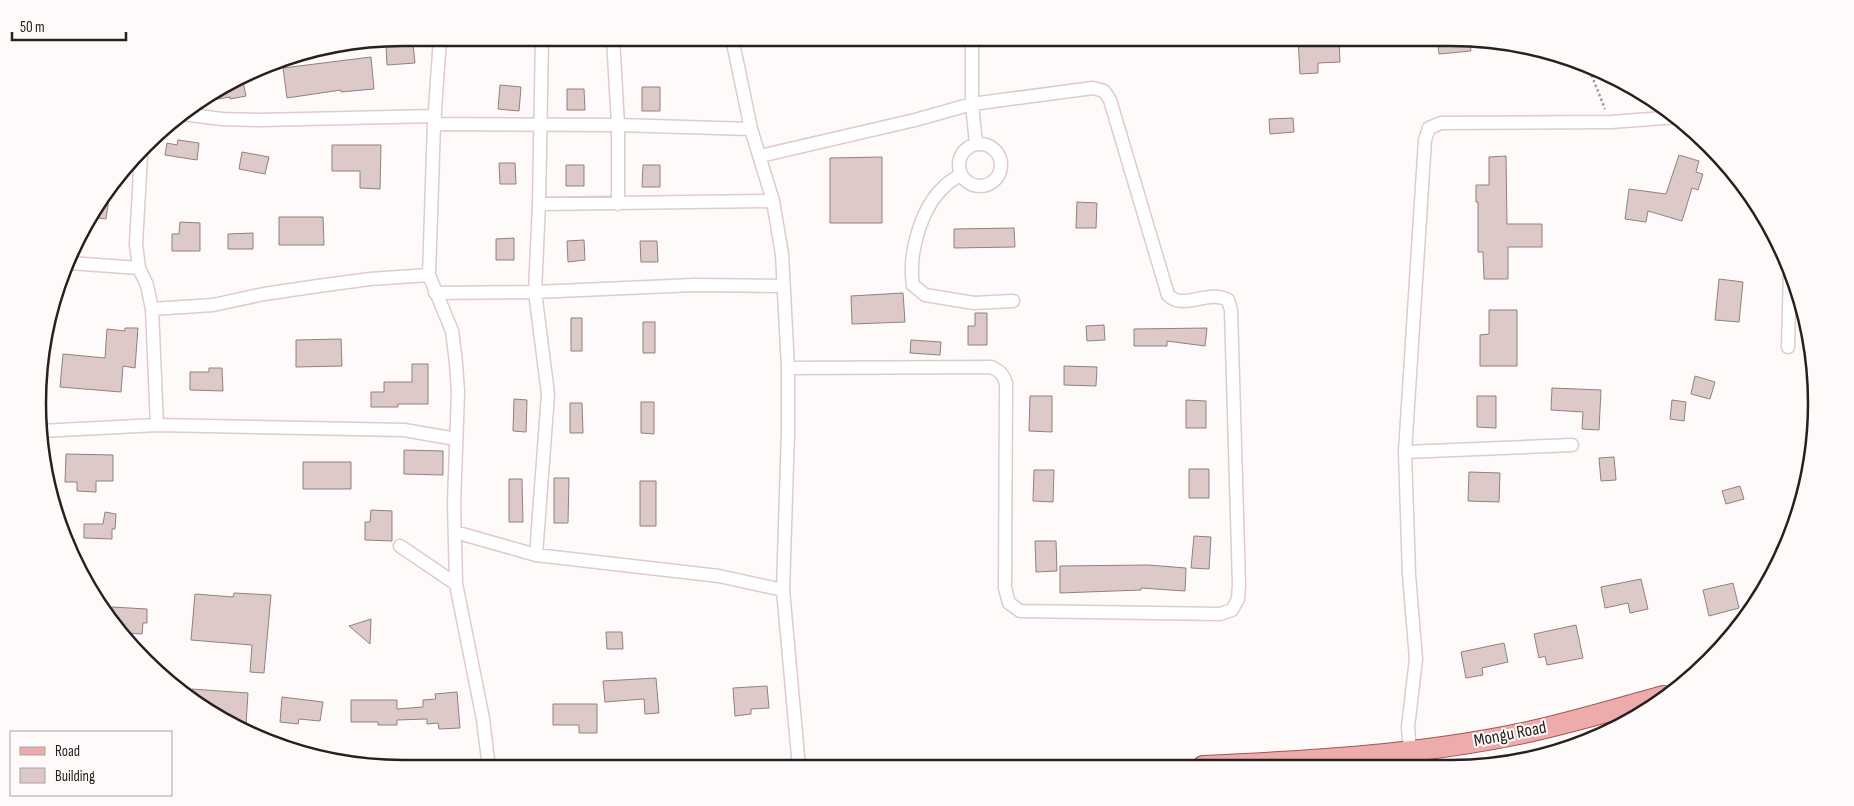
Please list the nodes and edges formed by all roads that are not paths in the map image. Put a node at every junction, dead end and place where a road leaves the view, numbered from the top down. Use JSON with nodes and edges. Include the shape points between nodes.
{"nodes":[{"id":1,"x":440,"y":46,"type":"edge"},
{"id":2,"x":542,"y":46,"type":"edge"},
{"id":3,"x":614,"y":46,"type":"edge"},
{"id":4,"x":734,"y":46,"type":"edge"},
{"id":5,"x":972,"y":46,"type":"edge"},
{"id":6,"x":972,"y":104,"type":"junction"},
{"id":7,"x":192,"y":115,"type":"edge"},
{"id":8,"x":1665,"y":118,"type":"edge"},
{"id":9,"x":435,"y":120,"type":"junction"},
{"id":10,"x":540,"y":125,"type":"junction"},
{"id":11,"x":618,"y":125,"type":"junction"},
{"id":12,"x":751,"y":129,"type":"junction"},
{"id":13,"x":976,"y":144,"type":"junction"},
{"id":14,"x":760,"y":156,"type":"junction"},
{"id":15,"x":140,"y":162,"type":"edge"},
{"id":16,"x":961,"y":174,"type":"junction"},
{"id":17,"x":773,"y":201,"type":"junction"},
{"id":18,"x":539,"y":204,"type":"junction"},
{"id":19,"x":618,"y":204,"type":"junction"},
{"id":20,"x":74,"y":264,"type":"edge"},
{"id":21,"x":139,"y":268,"type":"junction"},
{"id":22,"x":430,"y":275,"type":"junction"},
{"id":23,"x":783,"y":286,"type":"junction"},
{"id":24,"x":1789,"y":290,"type":"edge"},
{"id":25,"x":535,"y":292,"type":"junction"},
{"id":26,"x":435,"y":293,"type":"junction"},
{"id":27,"x":1013,"y":302,"type":"dead end"},
{"id":28,"x":152,"y":309,"type":"junction"},
{"id":29,"x":1788,"y":347,"type":"dead end"},
{"id":30,"x":788,"y":368,"type":"junction"},
{"id":31,"x":157,"y":425,"type":"junction"},
{"id":32,"x":47,"y":431,"type":"edge"},
{"id":33,"x":456,"y":439,"type":"junction"},
{"id":34,"x":1572,"y":445,"type":"dead end"},
{"id":35,"x":1405,"y":452,"type":"junction"},
{"id":36,"x":455,"y":532,"type":"junction"},
{"id":37,"x":400,"y":546,"type":"dead end"},
{"id":38,"x":536,"y":555,"type":"junction"},
{"id":39,"x":456,"y":584,"type":"junction"},
{"id":40,"x":783,"y":590,"type":"junction"},
{"id":41,"x":1649,"y":700,"type":"edge"},
{"id":42,"x":1410,"y":752,"type":"junction"},
{"id":43,"x":488,"y":760,"type":"edge"},
{"id":44,"x":798,"y":760,"type":"edge"},
{"id":45,"x":1312,"y":760,"type":"edge"}],
"edges":[{"from":1,"to":9,"type":"street"},
{"from":2,"to":10,"type":"street"},
{"from":3,"to":11,"type":"street"},
{"from":4,"to":12,"type":"street"},
{"from":5,"to":6,"type":"street"},
{"from":6,"to":13,"type":"street"},
{"from":6,"to":14,"type":"street"},
{"from":6,"to":30,"type":"street","via":[[1093,88],[1104,91],[1110,100],[1168,295],[1181,301],[1220,296],[1228,300],[1231,310],[1239,584],[1238,599],[1232,610],[1220,614],[1020,611],[1009,603],[1005,588],[1006,383],[999,370],[991,367]]},
{"from":7,"to":9,"type":"street","via":[[260,120]]},
{"from":8,"to":35,"type":"street","via":[[1611,122],[1441,123],[1429,128],[1425,140]]},
{"from":9,"to":10,"type":"street"},
{"from":9,"to":22,"type":"street"},
{"from":10,"to":11,"type":"street"},
{"from":10,"to":18,"type":"street"},
{"from":11,"to":12,"type":"street"},
{"from":11,"to":19,"type":"street"},
{"from":12,"to":14,"type":"street"},
{"from":13,"to":16,"type":"street","via":[[962,155],[959,164]]},
{"from":13,"to":16,"type":"street","via":[[985,144],[999,154],[1001,170],[990,184],[982,186],[966,181]]},
{"from":14,"to":17,"type":"street"},
{"from":15,"to":21,"type":"street","via":[[136,235]]},
{"from":16,"to":27,"type":"street","via":[[944,187],[930,205],[913,251],[913,284],[925,295],[974,303]]},
{"from":17,"to":19,"type":"street"},
{"from":17,"to":23,"type":"street","via":[[782,254]]},
{"from":18,"to":19,"type":"street"},
{"from":18,"to":25,"type":"street"},
{"from":20,"to":21,"type":"street"},
{"from":21,"to":28,"type":"street","via":[[147,284]]},
{"from":22,"to":26,"type":"street"},
{"from":22,"to":28,"type":"street","via":[[318,286],[213,305]]},
{"from":23,"to":25,"type":"street","via":[[694,284]]},
{"from":23,"to":30,"type":"street"},
{"from":24,"to":29,"type":"street"},
{"from":25,"to":26,"type":"street"},
{"from":25,"to":38,"type":"street","via":[[548,394]]},
{"from":26,"to":33,"type":"street","via":[[452,331],[458,392]]},
{"from":28,"to":31,"type":"street"},
{"from":30,"to":40,"type":"street"},
{"from":31,"to":32,"type":"street"},
{"from":31,"to":33,"type":"street","via":[[404,430]]},
{"from":33,"to":36,"type":"street"},
{"from":34,"to":35,"type":"street"},
{"from":35,"to":42,"type":"street","via":[[1408,574],[1416,659],[1408,727]]},
{"from":36,"to":38,"type":"street"},
{"from":36,"to":39,"type":"street"},
{"from":37,"to":39,"type":"street"},
{"from":38,"to":40,"type":"street","via":[[719,576]]},
{"from":39,"to":43,"type":"street"},
{"from":40,"to":44,"type":"street"},
{"from":41,"to":42,"type":"main road","name":"Mongu Road","via":[[1528,732]]},
{"from":42,"to":45,"type":"main road","name":"Mongu Road"}]}
